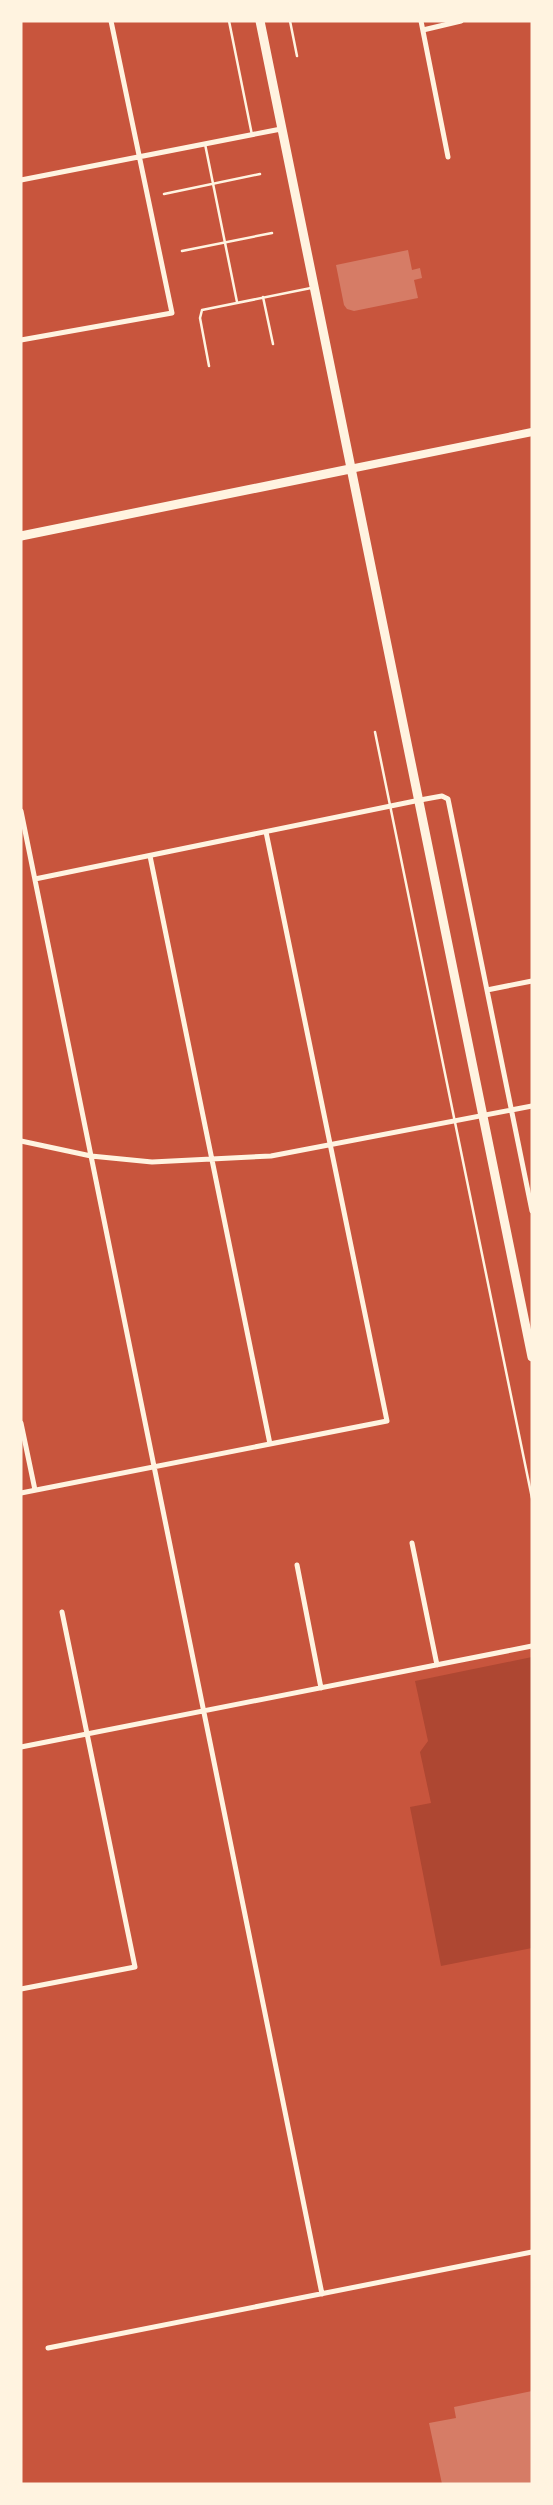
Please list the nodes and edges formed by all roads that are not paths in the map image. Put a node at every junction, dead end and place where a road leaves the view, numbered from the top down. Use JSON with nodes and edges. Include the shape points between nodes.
{"nodes":[{"id":1,"x":111,"y":21,"type":"edge"},
{"id":2,"x":229,"y":21,"type":"edge"},
{"id":3,"x":260,"y":21,"type":"edge"},
{"id":4,"x":290,"y":21,"type":"edge"},
{"id":5,"x":421,"y":21,"type":"edge"},
{"id":6,"x":461,"y":21,"type":"edge"},
{"id":7,"x":423,"y":30,"type":"junction"},
{"id":8,"x":297,"y":56,"type":"dead end"},
{"id":9,"x":280,"y":129,"type":"junction"},
{"id":10,"x":252,"y":135,"type":"junction"},
{"id":11,"x":205,"y":144,"type":"junction"},
{"id":12,"x":140,"y":157,"type":"junction"},
{"id":13,"x":448,"y":157,"type":"dead end"},
{"id":14,"x":260,"y":174,"type":"dead end"},
{"id":15,"x":21,"y":180,"type":"edge"},
{"id":16,"x":213,"y":184,"type":"junction"},
{"id":17,"x":164,"y":194,"type":"dead end"},
{"id":18,"x":272,"y":233,"type":"dead end"},
{"id":19,"x":225,"y":242,"type":"junction"},
{"id":20,"x":182,"y":251,"type":"dead end"},
{"id":21,"x":314,"y":288,"type":"junction"},
{"id":22,"x":264,"y":297,"type":"junction"},
{"id":23,"x":237,"y":302,"type":"junction"},
{"id":24,"x":21,"y":340,"type":"edge"},
{"id":25,"x":273,"y":344,"type":"dead end"},
{"id":26,"x":209,"y":366,"type":"dead end"},
{"id":27,"x":532,"y":432,"type":"edge"},
{"id":28,"x":350,"y":469,"type":"junction"},
{"id":29,"x":21,"y":536,"type":"edge"},
{"id":30,"x":375,"y":732,"type":"dead end"},
{"id":31,"x":420,"y":800,"type":"junction"},
{"id":32,"x":390,"y":806,"type":"junction"},
{"id":33,"x":21,"y":811,"type":"edge"},
{"id":34,"x":266,"y":832,"type":"junction"},
{"id":35,"x":150,"y":856,"type":"junction"},
{"id":36,"x":35,"y":879,"type":"junction"},
{"id":37,"x":532,"y":981,"type":"edge"},
{"id":38,"x":487,"y":990,"type":"junction"},
{"id":39,"x":532,"y":1106,"type":"edge"},
{"id":40,"x":511,"y":1110,"type":"junction"},
{"id":41,"x":483,"y":1115,"type":"junction"},
{"id":42,"x":454,"y":1120,"type":"junction"},
{"id":43,"x":21,"y":1141,"type":"edge"},
{"id":44,"x":331,"y":1144,"type":"junction"},
{"id":45,"x":91,"y":1156,"type":"junction"},
{"id":46,"x":212,"y":1159,"type":"junction"},
{"id":47,"x":532,"y":1211,"type":"edge"},
{"id":48,"x":532,"y":1357,"type":"edge"},
{"id":49,"x":21,"y":1423,"type":"edge"},
{"id":50,"x":270,"y":1444,"type":"junction"},
{"id":51,"x":154,"y":1467,"type":"junction"},
{"id":52,"x":35,"y":1490,"type":"junction"},
{"id":53,"x":21,"y":1493,"type":"edge"},
{"id":54,"x":532,"y":1498,"type":"edge"},
{"id":55,"x":412,"y":1543,"type":"dead end"},
{"id":56,"x":297,"y":1566,"type":"dead end"},
{"id":57,"x":62,"y":1612,"type":"dead end"},
{"id":58,"x":532,"y":1646,"type":"edge"},
{"id":59,"x":437,"y":1665,"type":"junction"},
{"id":60,"x":321,"y":1688,"type":"junction"},
{"id":61,"x":204,"y":1710,"type":"junction"},
{"id":62,"x":87,"y":1734,"type":"junction"},
{"id":63,"x":21,"y":1747,"type":"edge"},
{"id":64,"x":21,"y":1989,"type":"edge"},
{"id":65,"x":532,"y":2252,"type":"edge"},
{"id":66,"x":322,"y":2294,"type":"junction"},
{"id":67,"x":48,"y":2348,"type":"dead end"}],
"edges":[{"from":1,"to":12,"type":"street"},
{"from":2,"to":10,"type":"lane"},
{"from":3,"to":9,"type":"main road"},
{"from":4,"to":8,"type":"lane"},
{"from":5,"to":7,"type":"street"},
{"from":6,"to":7,"type":"street"},
{"from":7,"to":13,"type":"street"},
{"from":9,"to":10,"type":"street"},
{"from":9,"to":21,"type":"main road"},
{"from":10,"to":11,"type":"street"},
{"from":11,"to":12,"type":"street"},
{"from":11,"to":16,"type":"lane"},
{"from":12,"to":15,"type":"street"},
{"from":12,"to":24,"type":"street","via":[[172,313]]},
{"from":14,"to":16,"type":"lane"},
{"from":16,"to":17,"type":"lane"},
{"from":16,"to":19,"type":"lane"},
{"from":18,"to":19,"type":"lane"},
{"from":19,"to":20,"type":"lane"},
{"from":19,"to":23,"type":"lane"},
{"from":21,"to":22,"type":"lane"},
{"from":21,"to":28,"type":"main road"},
{"from":22,"to":23,"type":"lane"},
{"from":22,"to":25,"type":"lane"},
{"from":23,"to":26,"type":"lane","via":[[202,310],[200,318]]},
{"from":27,"to":28,"type":"main road"},
{"from":28,"to":29,"type":"main road"},
{"from":28,"to":31,"type":"main road"},
{"from":30,"to":32,"type":"lane"},
{"from":31,"to":32,"type":"street"},
{"from":31,"to":38,"type":"street","via":[[442,796],[448,800]]},
{"from":31,"to":41,"type":"main road"},
{"from":32,"to":34,"type":"street"},
{"from":32,"to":42,"type":"lane"},
{"from":33,"to":36,"type":"street"},
{"from":34,"to":35,"type":"street"},
{"from":34,"to":44,"type":"street"},
{"from":35,"to":36,"type":"street"},
{"from":35,"to":46,"type":"street"},
{"from":36,"to":45,"type":"street"},
{"from":37,"to":38,"type":"street"},
{"from":38,"to":40,"type":"street"},
{"from":39,"to":40,"type":"street"},
{"from":40,"to":41,"type":"street"},
{"from":40,"to":47,"type":"street"},
{"from":41,"to":42,"type":"street"},
{"from":41,"to":48,"type":"main road"},
{"from":42,"to":44,"type":"street"},
{"from":42,"to":54,"type":"lane"},
{"from":43,"to":45,"type":"street"},
{"from":44,"to":46,"type":"street","via":[[271,1156]]},
{"from":44,"to":50,"type":"street","via":[[387,1421]]},
{"from":45,"to":46,"type":"street","via":[[152,1162]]},
{"from":45,"to":51,"type":"street"},
{"from":46,"to":50,"type":"street"},
{"from":49,"to":52,"type":"street"},
{"from":50,"to":51,"type":"street"},
{"from":51,"to":52,"type":"street"},
{"from":51,"to":61,"type":"street"},
{"from":52,"to":53,"type":"street"},
{"from":55,"to":59,"type":"street"},
{"from":56,"to":60,"type":"street"},
{"from":57,"to":62,"type":"street"},
{"from":58,"to":59,"type":"street"},
{"from":59,"to":60,"type":"street"},
{"from":60,"to":61,"type":"street"},
{"from":61,"to":62,"type":"street"},
{"from":61,"to":66,"type":"street"},
{"from":62,"to":63,"type":"street"},
{"from":62,"to":64,"type":"street","via":[[135,1967]]},
{"from":65,"to":66,"type":"street"},
{"from":66,"to":67,"type":"street"}]}
